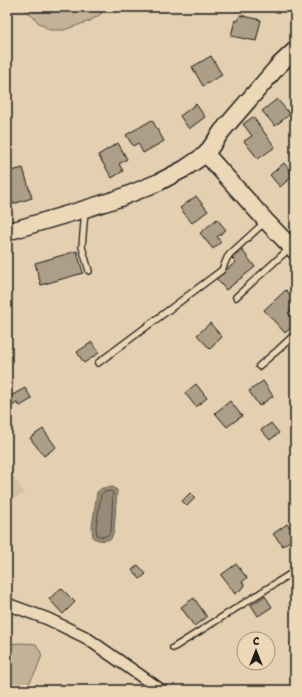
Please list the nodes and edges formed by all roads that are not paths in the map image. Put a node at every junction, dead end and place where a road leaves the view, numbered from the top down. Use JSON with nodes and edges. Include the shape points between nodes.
{"nodes":[{"id":1,"x":295,"y":50,"type":"edge"},
{"id":2,"x":206,"y":154,"type":"junction"},
{"id":3,"x":85,"y":209,"type":"junction"},
{"id":4,"x":266,"y":221,"type":"junction"},
{"id":5,"x":7,"y":232,"type":"edge"},
{"id":6,"x":293,"y":249,"type":"edge"},
{"id":7,"x":89,"y":271,"type":"dead end"},
{"id":8,"x":236,"y":297,"type":"dead end"},
{"id":9,"x":295,"y":334,"type":"edge"},
{"id":10,"x":98,"y":363,"type":"dead end"},
{"id":11,"x":259,"y":366,"type":"dead end"},
{"id":12,"x":295,"y":570,"type":"edge"},
{"id":13,"x":7,"y":604,"type":"edge"},
{"id":14,"x":173,"y":648,"type":"dead end"},
{"id":15,"x":161,"y":690,"type":"edge"}],
"edges":[{"from":1,"to":2,"type":"street","via":[[222,131]]},
{"from":2,"to":3,"type":"street","via":[[159,182]]},
{"from":2,"to":4,"type":"street"},
{"from":3,"to":5,"type":"street"},
{"from":3,"to":7,"type":"lane","via":[[82,247]]},
{"from":4,"to":6,"type":"street"},
{"from":4,"to":10,"type":"lane","via":[[230,254],[222,270]]},
{"from":6,"to":8,"type":"lane"},
{"from":9,"to":11,"type":"lane"},
{"from":12,"to":14,"type":"lane"},
{"from":13,"to":15,"type":"street","via":[[48,619],[85,637]]}]}
